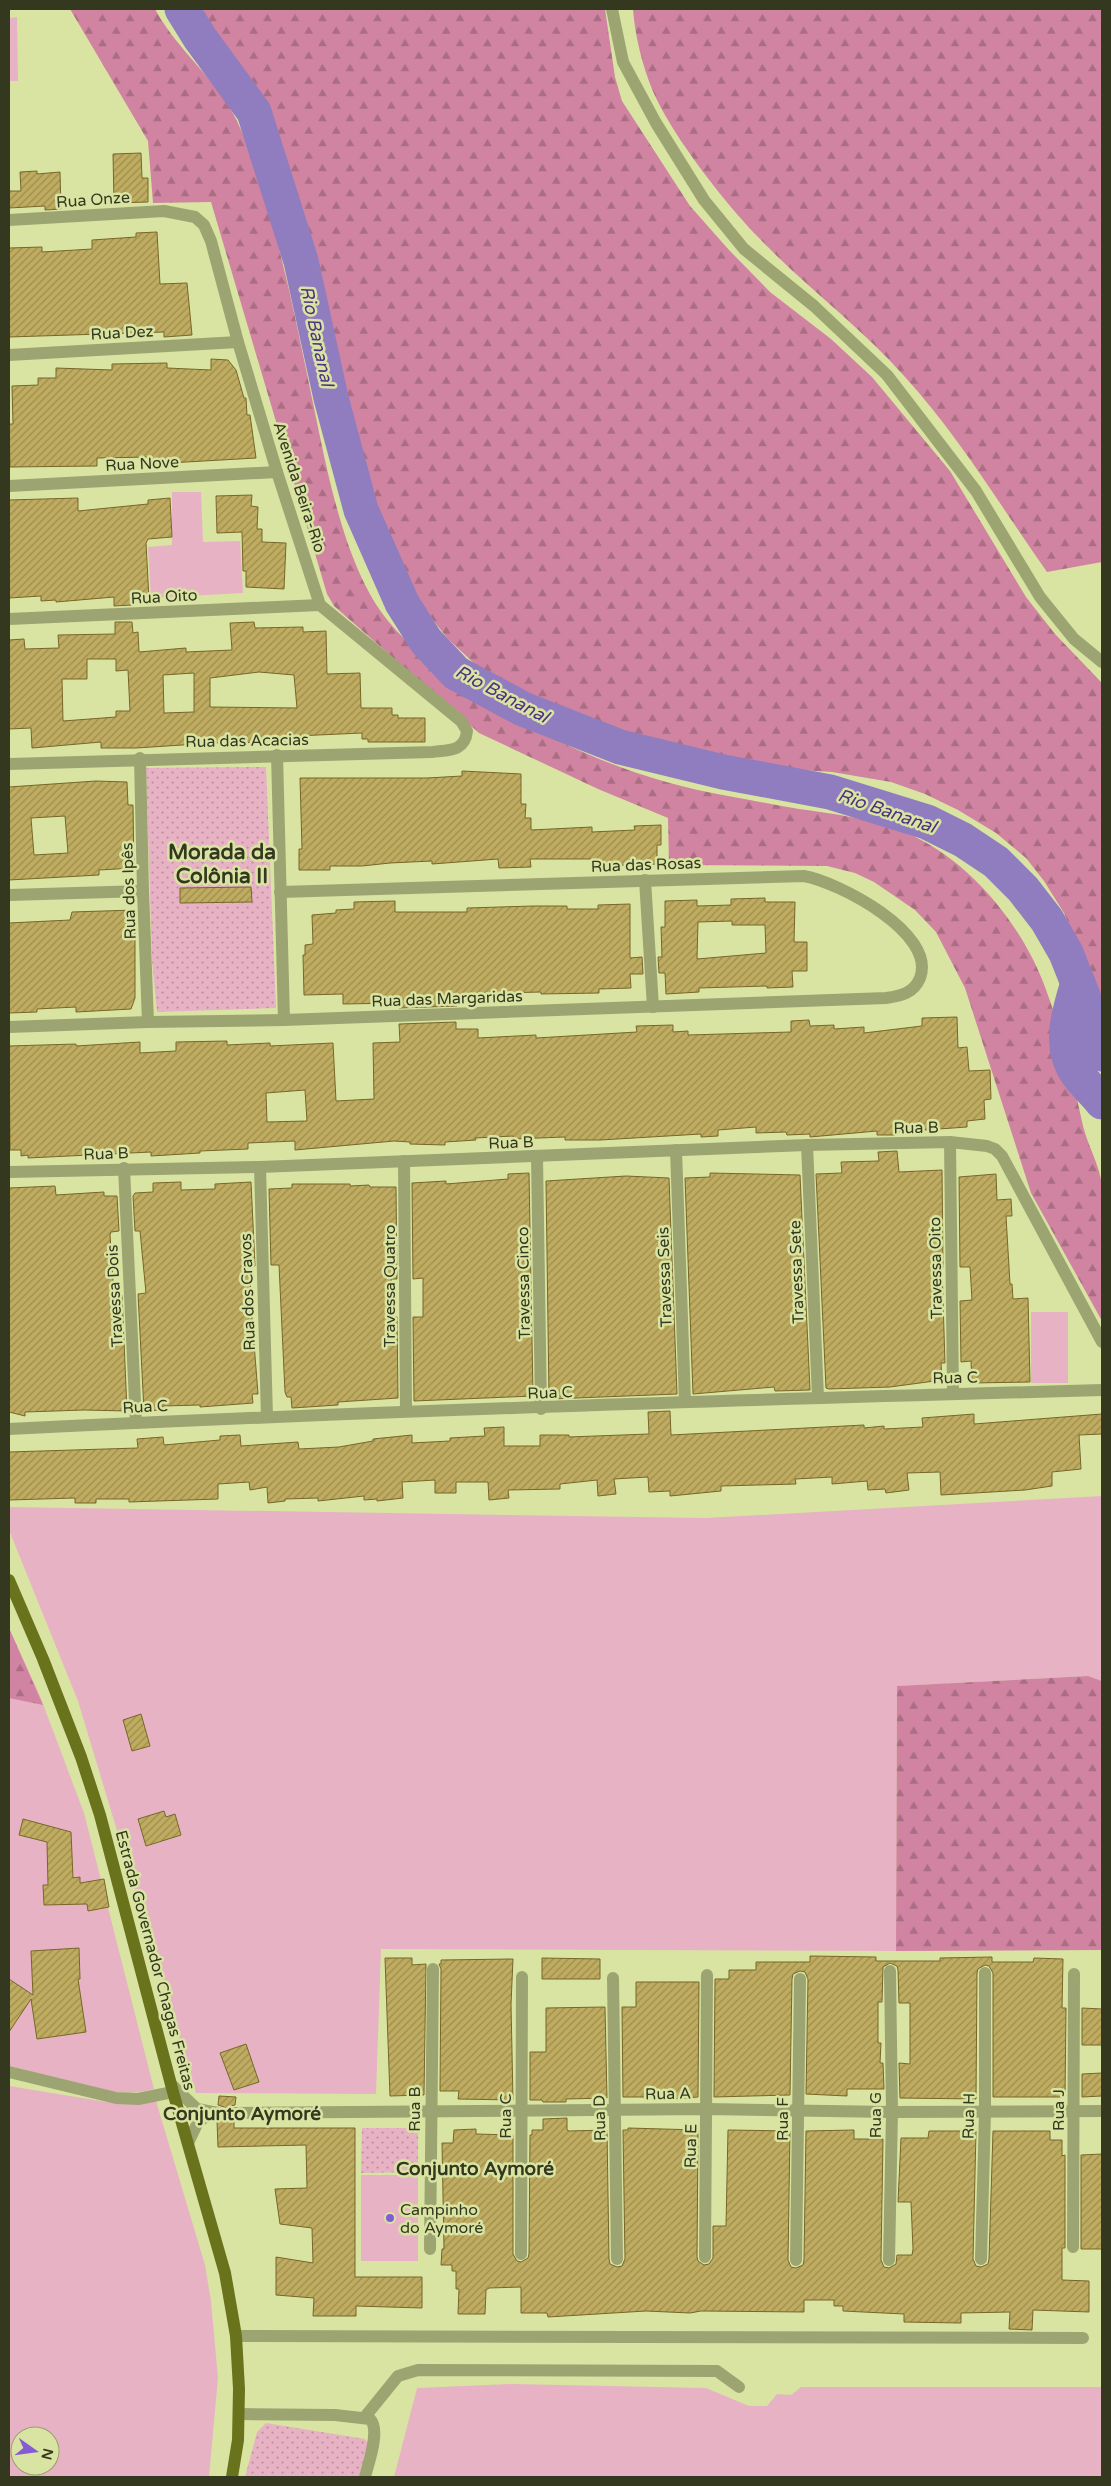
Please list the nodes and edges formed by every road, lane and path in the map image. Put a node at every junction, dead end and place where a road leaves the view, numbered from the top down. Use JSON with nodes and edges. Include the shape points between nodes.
{"nodes":[{"id":1,"x":612,"y":9,"type":"edge"},
{"id":2,"x":180,"y":213,"type":"joint"},
{"id":3,"x":9,"y":220,"type":"edge"},
{"id":4,"x":238,"y":342,"type":"junction"},
{"id":5,"x":9,"y":354,"type":"edge"},
{"id":6,"x":277,"y":472,"type":"junction"},
{"id":7,"x":9,"y":486,"type":"edge"},
{"id":8,"x":320,"y":605,"type":"junction"},
{"id":9,"x":9,"y":619,"type":"edge"},
{"id":10,"x":1102,"y":662,"type":"edge"},
{"id":11,"x":277,"y":755,"type":"junction"},
{"id":12,"x":140,"y":758,"type":"junction"},
{"id":13,"x":9,"y":764,"type":"edge"},
{"id":14,"x":645,"y":880,"type":"junction"},
{"id":15,"x":143,"y":891,"type":"junction"},
{"id":16,"x":280,"y":892,"type":"junction"},
{"id":17,"x":9,"y":895,"type":"edge"},
{"id":18,"x":886,"y":998,"type":"joint"},
{"id":19,"x":653,"y":1007,"type":"junction"},
{"id":20,"x":284,"y":1020,"type":"junction"},
{"id":21,"x":148,"y":1022,"type":"junction"},
{"id":22,"x":9,"y":1027,"type":"edge"},
{"id":23,"x":950,"y":1142,"type":"junction"},
{"id":24,"x":808,"y":1145,"type":"junction"},
{"id":25,"x":676,"y":1150,"type":"junction"},
{"id":26,"x":537,"y":1157,"type":"junction"},
{"id":27,"x":404,"y":1161,"type":"junction"},
{"id":28,"x":260,"y":1166,"type":"junction"},
{"id":29,"x":124,"y":1168,"type":"junction"},
{"id":30,"x":9,"y":1172,"type":"edge"},
{"id":31,"x":1102,"y":1342,"type":"edge"},
{"id":32,"x":1097,"y":1390,"type":"edge"},
{"id":33,"x":953,"y":1393,"type":"junction"},
{"id":34,"x":818,"y":1397,"type":"junction"},
{"id":35,"x":685,"y":1402,"type":"junction"},
{"id":36,"x":541,"y":1409,"type":"junction"},
{"id":37,"x":406,"y":1411,"type":"junction"},
{"id":38,"x":267,"y":1416,"type":"junction"},
{"id":39,"x":136,"y":1423,"type":"junction"},
{"id":40,"x":9,"y":1429,"type":"edge"},
{"id":41,"x":9,"y":1580,"type":"edge"},
{"id":42,"x":433,"y":1969,"type":"dead end"},
{"id":43,"x":890,"y":1971,"type":"dead end"},
{"id":44,"x":985,"y":1973,"type":"dead end"},
{"id":45,"x":1074,"y":1974,"type":"dead end"},
{"id":46,"x":707,"y":1975,"type":"dead end"},
{"id":47,"x":522,"y":1977,"type":"dead end"},
{"id":48,"x":614,"y":1978,"type":"dead end"},
{"id":49,"x":800,"y":1979,"type":"dead end"},
{"id":50,"x":9,"y":2072,"type":"edge"},
{"id":51,"x":173,"y":2088,"type":"junction"},
{"id":52,"x":707,"y":2108,"type":"junction"},
{"id":53,"x":614,"y":2109,"type":"junction"},
{"id":54,"x":521,"y":2110,"type":"junction"},
{"id":55,"x":799,"y":2110,"type":"junction"},
{"id":56,"x":1102,"y":2110,"type":"edge"},
{"id":57,"x":430,"y":2111,"type":"junction"},
{"id":58,"x":1075,"y":2111,"type":"junction"},
{"id":59,"x":892,"y":2112,"type":"junction"},
{"id":60,"x":985,"y":2112,"type":"junction"},
{"id":61,"x":234,"y":2113,"type":"dead end"},
{"id":62,"x":189,"y":2141,"type":"junction"},
{"id":63,"x":1073,"y":2247,"type":"dead end"},
{"id":64,"x":430,"y":2249,"type":"dead end"},
{"id":65,"x":521,"y":2254,"type":"dead end"},
{"id":66,"x":706,"y":2257,"type":"dead end"},
{"id":67,"x":617,"y":2258,"type":"dead end"},
{"id":68,"x":981,"y":2259,"type":"dead end"},
{"id":69,"x":796,"y":2260,"type":"dead end"},
{"id":70,"x":889,"y":2260,"type":"dead end"},
{"id":71,"x":236,"y":2336,"type":"junction"},
{"id":72,"x":1083,"y":2338,"type":"dead end"},
{"id":73,"x":739,"y":2388,"type":"dead end"},
{"id":74,"x":239,"y":2414,"type":"junction"},
{"id":75,"x":364,"y":2418,"type":"junction"},
{"id":76,"x":232,"y":2477,"type":"edge"},
{"id":77,"x":364,"y":2477,"type":"edge"}],
"edges":[{"from":1,"to":10,"type":"street","via":[[623,62],[704,200],[744,249],[814,306],[887,375],[976,491],[1040,597],[1074,639]]},
{"from":2,"to":3,"type":"street","name":"Rua Onze","via":[[164,211]]},
{"from":2,"to":4,"type":"street","name":"Avenida Beira-Rio","via":[[195,217],[204,225]]},
{"from":4,"to":5,"type":"street","name":"Rua Dez"},
{"from":4,"to":6,"type":"street","name":"Avenida Beira-Rio"},
{"from":6,"to":7,"type":"street","name":"Rua Nove"},
{"from":6,"to":8,"type":"street","name":"Avenida Beira-Rio"},
{"from":8,"to":9,"type":"street","name":"Rua Oito"},
{"from":8,"to":11,"type":"street","name":"Rua das Acacias","via":[[465,725],[465,740],[453,750]]},
{"from":11,"to":12,"type":"street","name":"Rua das Acacias"},
{"from":11,"to":16,"type":"street"},
{"from":12,"to":13,"type":"street","name":"Rua das Acacias"},
{"from":12,"to":15,"type":"street","name":"Rua dos Ipês"},
{"from":14,"to":16,"type":"street","name":"Rua das Rosas"},
{"from":14,"to":18,"type":"street","name":"Rua das Rosas","via":[[804,876],[820,879],[846,891],[882,914],[917,947],[922,965],[918,982],[906,994]]},
{"from":14,"to":19,"type":"street"},
{"from":15,"to":17,"type":"street"},
{"from":15,"to":21,"type":"street","name":"Rua dos Ipês"},
{"from":16,"to":20,"type":"street"},
{"from":18,"to":19,"type":"street","name":"Rua das Margaridas"},
{"from":19,"to":20,"type":"street","name":"Rua das Margaridas"},
{"from":20,"to":21,"type":"street","name":"Rua das Margaridas"},
{"from":21,"to":22,"type":"street","name":"Rua das Margaridas"},
{"from":23,"to":24,"type":"street","name":"Rua B"},
{"from":23,"to":31,"type":"street","name":"Rua B","via":[[992,1147],[999,1152]]},
{"from":23,"to":33,"type":"street","name":"Travessa Oito"},
{"from":24,"to":25,"type":"street","name":"Rua B"},
{"from":24,"to":34,"type":"street","name":"Travessa Sete"},
{"from":25,"to":26,"type":"street","name":"Rua B"},
{"from":25,"to":35,"type":"street","name":"Travessa Seis"},
{"from":26,"to":27,"type":"street","name":"Rua B"},
{"from":26,"to":36,"type":"street","name":"Travessa Cinco"},
{"from":27,"to":28,"type":"street","name":"Rua B"},
{"from":27,"to":37,"type":"street","name":"Travessa Quatro"},
{"from":28,"to":29,"type":"street","name":"Rua B"},
{"from":28,"to":38,"type":"street","name":"Rua dos Cravos"},
{"from":29,"to":30,"type":"street","name":"Rua B"},
{"from":29,"to":39,"type":"street","name":"Travessa Dois"},
{"from":32,"to":33,"type":"street","name":"Rua C"},
{"from":33,"to":34,"type":"street","name":"Rua C"},
{"from":34,"to":35,"type":"street","name":"Rua C"},
{"from":35,"to":36,"type":"street","name":"Rua C"},
{"from":36,"to":37,"type":"street","name":"Rua C"},
{"from":37,"to":38,"type":"street","name":"Rua C"},
{"from":38,"to":39,"type":"street","name":"Rua C"},
{"from":39,"to":40,"type":"street","name":"Rua C"},
{"from":41,"to":51,"type":"main road","name":"Estrada Governador Chagas Freitas","via":[[81,1757],[100,1816]]},
{"from":42,"to":57,"type":"street","name":"Rua B"},
{"from":43,"to":59,"type":"street","name":"Rua G"},
{"from":44,"to":60,"type":"street","name":"Rua H"},
{"from":45,"to":58,"type":"street","name":"Rua J"},
{"from":46,"to":52,"type":"street","name":"Rua E"},
{"from":47,"to":54,"type":"street","name":"Rua C"},
{"from":48,"to":53,"type":"street","name":"Rua D"},
{"from":49,"to":55,"type":"street","name":"Rua F"},
{"from":50,"to":51,"type":"street","via":[[116,2098],[138,2099]]},
{"from":51,"to":62,"type":"main road","name":"Estrada Governador Chagas Freitas"},
{"from":51,"to":62,"type":"street","via":[[194,2107],[215,2113],[200,2119]]},
{"from":52,"to":53,"type":"street","name":"Rua A"},
{"from":52,"to":55,"type":"street","name":"Rua A"},
{"from":52,"to":66,"type":"street","name":"Rua E"},
{"from":53,"to":54,"type":"street","name":"Rua A"},
{"from":53,"to":67,"type":"street","name":"Rua D"},
{"from":54,"to":57,"type":"street","name":"Rua A"},
{"from":54,"to":65,"type":"street","name":"Rua C"},
{"from":55,"to":59,"type":"street","name":"Rua A"},
{"from":55,"to":69,"type":"street","name":"Rua F"},
{"from":56,"to":58,"type":"street","name":"Rua A"},
{"from":57,"to":61,"type":"street","name":"Rua A"},
{"from":57,"to":64,"type":"street","name":"Rua B"},
{"from":58,"to":60,"type":"street","name":"Rua A"},
{"from":58,"to":63,"type":"street","name":"Rua J"},
{"from":59,"to":60,"type":"street","name":"Rua A"},
{"from":59,"to":70,"type":"street","name":"Rua G"},
{"from":60,"to":68,"type":"street","name":"Rua H"},
{"from":62,"to":71,"type":"main road","name":"Estrada Governador Chagas Freitas","via":[[226,2273]]},
{"from":71,"to":72,"type":"street"},
{"from":71,"to":74,"type":"main road","name":"Estrada Governador Chagas Freitas"},
{"from":73,"to":75,"type":"street","via":[[717,2371],[418,2370],[398,2376]]},
{"from":74,"to":75,"type":"street"},
{"from":74,"to":76,"type":"main road","name":"Estrada Governador Chagas Freitas"},
{"from":75,"to":77,"type":"street","via":[[375,2426]]}]}
